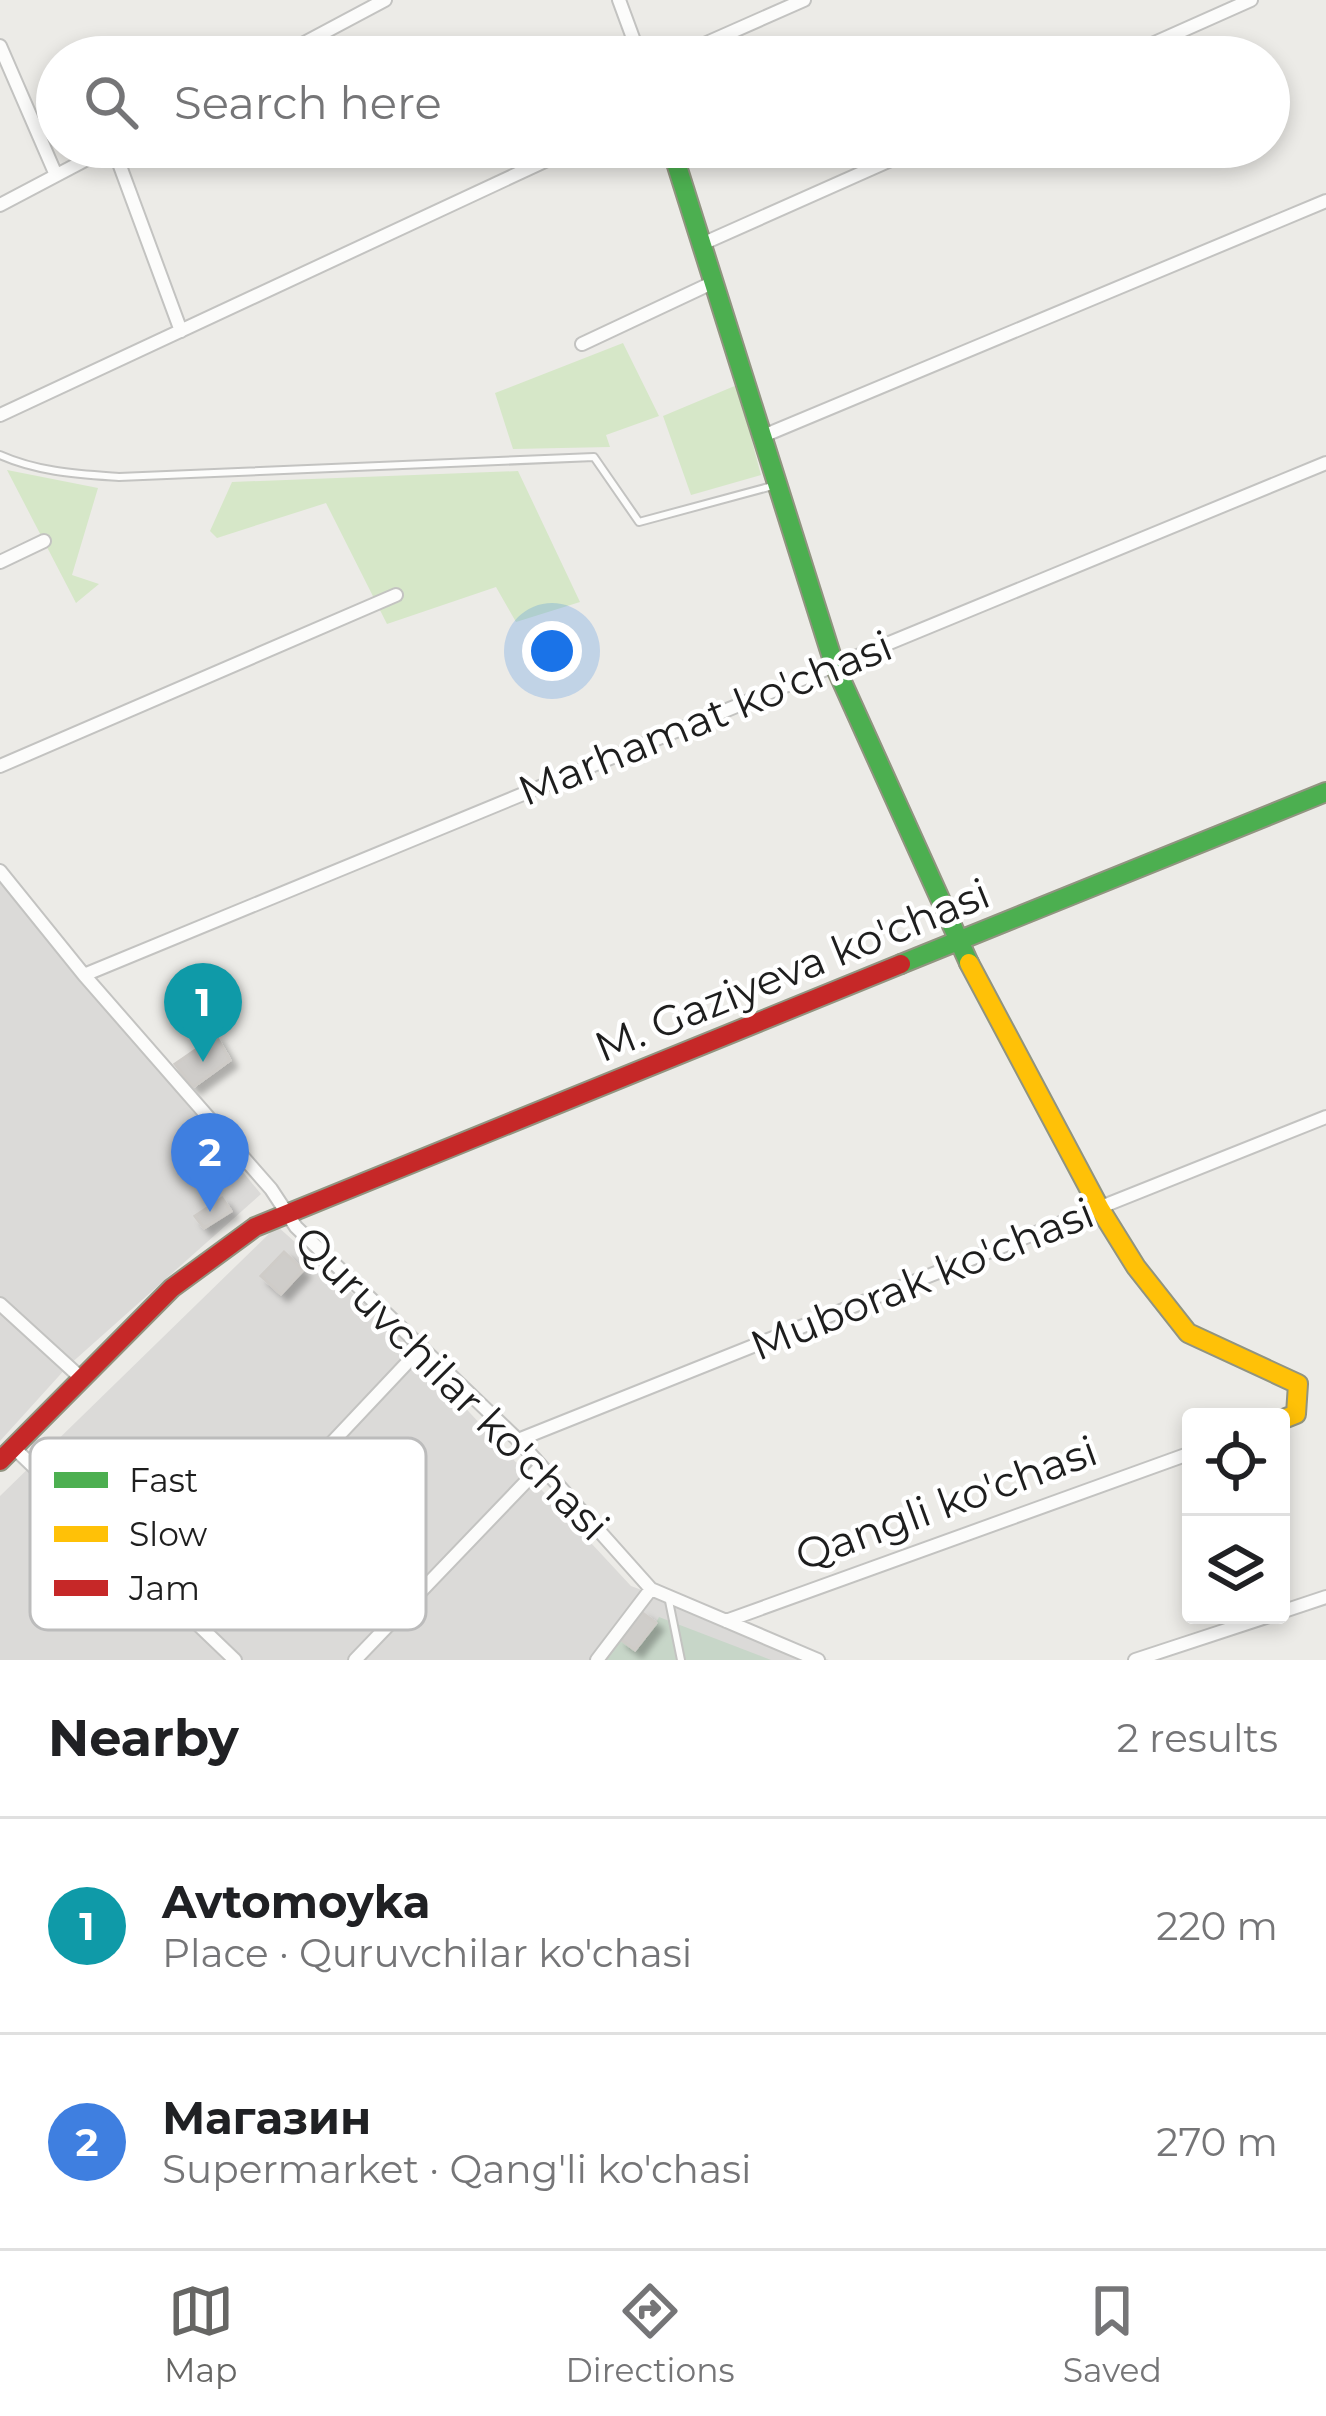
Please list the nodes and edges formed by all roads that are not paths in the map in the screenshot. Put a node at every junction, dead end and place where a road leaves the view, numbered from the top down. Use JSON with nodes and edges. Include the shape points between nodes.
{"nodes":[{"id":1,"x":385,"y":0,"type":"edge"},
{"id":2,"x":619,"y":0,"type":"edge"},
{"id":3,"x":804,"y":0,"type":"edge"},
{"id":4,"x":1251,"y":0,"type":"edge"},
{"id":5,"x":317,"y":36,"type":"edge"},
{"id":6,"x":632,"y":36,"type":"edge"},
{"id":7,"x":723,"y":36,"type":"edge"},
{"id":8,"x":1170,"y":36,"type":"edge"},
{"id":9,"x":0,"y":46,"type":"edge"},
{"id":10,"x":36,"y":130,"type":"edge"},
{"id":11,"x":53,"y":168,"type":"edge"},
{"id":12,"x":71,"y":168,"type":"edge"},
{"id":13,"x":119,"y":168,"type":"edge"},
{"id":14,"x":530,"y":168,"type":"edge"},
{"id":15,"x":678,"y":168,"type":"edge"},
{"id":16,"x":873,"y":168,"type":"edge"},
{"id":17,"x":56,"y":176,"type":"junction"},
{"id":18,"x":1326,"y":201,"type":"edge"},
{"id":19,"x":0,"y":205,"type":"edge"},
{"id":20,"x":702,"y":244,"type":"junction"},
{"id":21,"x":714,"y":282,"type":"junction"},
{"id":22,"x":182,"y":332,"type":"junction"},
{"id":23,"x":582,"y":344,"type":"dead end"},
{"id":24,"x":0,"y":415,"type":"edge"},
{"id":25,"x":764,"y":436,"type":"junction"},
{"id":26,"x":0,"y":455,"type":"edge"},
{"id":27,"x":1326,"y":463,"type":"edge"},
{"id":28,"x":777,"y":485,"type":"junction"},
{"id":29,"x":44,"y":541,"type":"dead end"},
{"id":30,"x":0,"y":562,"type":"edge"},
{"id":31,"x":396,"y":595,"type":"dead end"},
{"id":32,"x":834,"y":664,"type":"junction"},
{"id":33,"x":0,"y":766,"type":"edge"},
{"id":34,"x":1326,"y":792,"type":"edge"},
{"id":35,"x":0,"y":871,"type":"edge"},
{"id":36,"x":958,"y":942,"type":"junction"},
{"id":37,"x":84,"y":975,"type":"junction"},
{"id":38,"x":1326,"y":1117,"type":"edge"},
{"id":39,"x":1100,"y":1209,"type":"junction"},
{"id":40,"x":285,"y":1214,"type":"junction"},
{"id":41,"x":0,"y":1304,"type":"edge"},
{"id":42,"x":422,"y":1347,"type":"junction"},
{"id":43,"x":80,"y":1377,"type":"junction"},
{"id":44,"x":1290,"y":1416,"type":"edge"},
{"id":45,"x":336,"y":1438,"type":"edge"},
{"id":46,"x":518,"y":1440,"type":"junction"},
{"id":47,"x":7,"y":1454,"type":"edge"},
{"id":48,"x":1182,"y":1456,"type":"edge"},
{"id":49,"x":541,"y":1466,"type":"junction"},
{"id":50,"x":30,"y":1474,"type":"edge"},
{"id":51,"x":426,"y":1586,"type":"edge"},
{"id":52,"x":651,"y":1589,"type":"junction"},
{"id":53,"x":668,"y":1597,"type":"junction"},
{"id":54,"x":1326,"y":1597,"type":"edge"},
{"id":55,"x":1290,"y":1609,"type":"edge"},
{"id":56,"x":726,"y":1621,"type":"junction"},
{"id":57,"x":1245,"y":1624,"type":"edge"},
{"id":58,"x":203,"y":1630,"type":"edge"},
{"id":59,"x":384,"y":1630,"type":"edge"},
{"id":60,"x":235,"y":1660,"type":"edge"},
{"id":61,"x":355,"y":1660,"type":"edge"},
{"id":62,"x":597,"y":1660,"type":"edge"},
{"id":63,"x":681,"y":1660,"type":"edge"},
{"id":64,"x":818,"y":1660,"type":"edge"},
{"id":65,"x":1136,"y":1660,"type":"edge"}],
"edges":[{"from":1,"to":5,"type":"street"},
{"from":2,"to":6,"type":"street"},
{"from":3,"to":7,"type":"street"},
{"from":4,"to":8,"type":"street"},
{"from":9,"to":10,"type":"street"},
{"from":11,"to":17,"type":"street"},
{"from":12,"to":17,"type":"street"},
{"from":13,"to":22,"type":"street"},
{"from":14,"to":22,"type":"street"},
{"from":15,"to":20,"type":"street"},
{"from":16,"to":20,"type":"street"},
{"from":17,"to":19,"type":"street"},
{"from":18,"to":25,"type":"street"},
{"from":20,"to":21,"type":"street"},
{"from":21,"to":23,"type":"street"},
{"from":21,"to":25,"type":"street"},
{"from":22,"to":24,"type":"street"},
{"from":25,"to":28,"type":"street"},
{"from":26,"to":28,"type":"lane","via":[[119,477],[594,457],[639,522]]},
{"from":27,"to":32,"type":"street","name":"Marhamat ko'chasi"},
{"from":28,"to":32,"type":"street"},
{"from":29,"to":30,"type":"street"},
{"from":31,"to":33,"type":"street"},
{"from":32,"to":36,"type":"street"},
{"from":32,"to":37,"type":"street","name":"Marhamat ko'chasi"},
{"from":34,"to":36,"type":"street","name":"M. Gaziyeva ko'chasi"},
{"from":35,"to":37,"type":"street","name":"Quruvchilar ko'chasi"},
{"from":36,"to":39,"type":"street"},
{"from":36,"to":40,"type":"street","name":"M. Gaziyeva ko'chasi"},
{"from":37,"to":40,"type":"street","name":"Quruvchilar ko'chasi"},
{"from":38,"to":39,"type":"street","name":"Muborak ko'chasi"},
{"from":39,"to":44,"type":"street","via":[[1188,1333],[1298,1384]]},
{"from":39,"to":46,"type":"street","name":"Muborak ko'chasi"},
{"from":40,"to":42,"type":"street","name":"Quruvchilar ko'chasi"},
{"from":40,"to":43,"type":"street","name":"M. Gaziyeva ko'chasi","via":[[198,1266]]},
{"from":41,"to":43,"type":"street"},
{"from":42,"to":45,"type":"street"},
{"from":42,"to":46,"type":"street","name":"Quruvchilar ko'chasi"},
{"from":43,"to":47,"type":"street","name":"M. Gaziyeva ko'chasi"},
{"from":46,"to":49,"type":"street","name":"Quruvchilar ko'chasi"},
{"from":47,"to":50,"type":"street"},
{"from":48,"to":56,"type":"street","name":"Qangli ko'chasi"},
{"from":49,"to":51,"type":"street"},
{"from":49,"to":52,"type":"street","name":"Quruvchilar ko'chasi"},
{"from":52,"to":53,"type":"street","name":"Quruvchilar ko'chasi"},
{"from":52,"to":62,"type":"street"},
{"from":53,"to":56,"type":"street","name":"Quruvchilar ko'chasi"},
{"from":53,"to":63,"type":"lane"},
{"from":54,"to":55,"type":"street"},
{"from":56,"to":64,"type":"street","name":"Quruvchilar ko'chasi"},
{"from":57,"to":65,"type":"street"},
{"from":58,"to":60,"type":"street"},
{"from":59,"to":61,"type":"street"}]}
